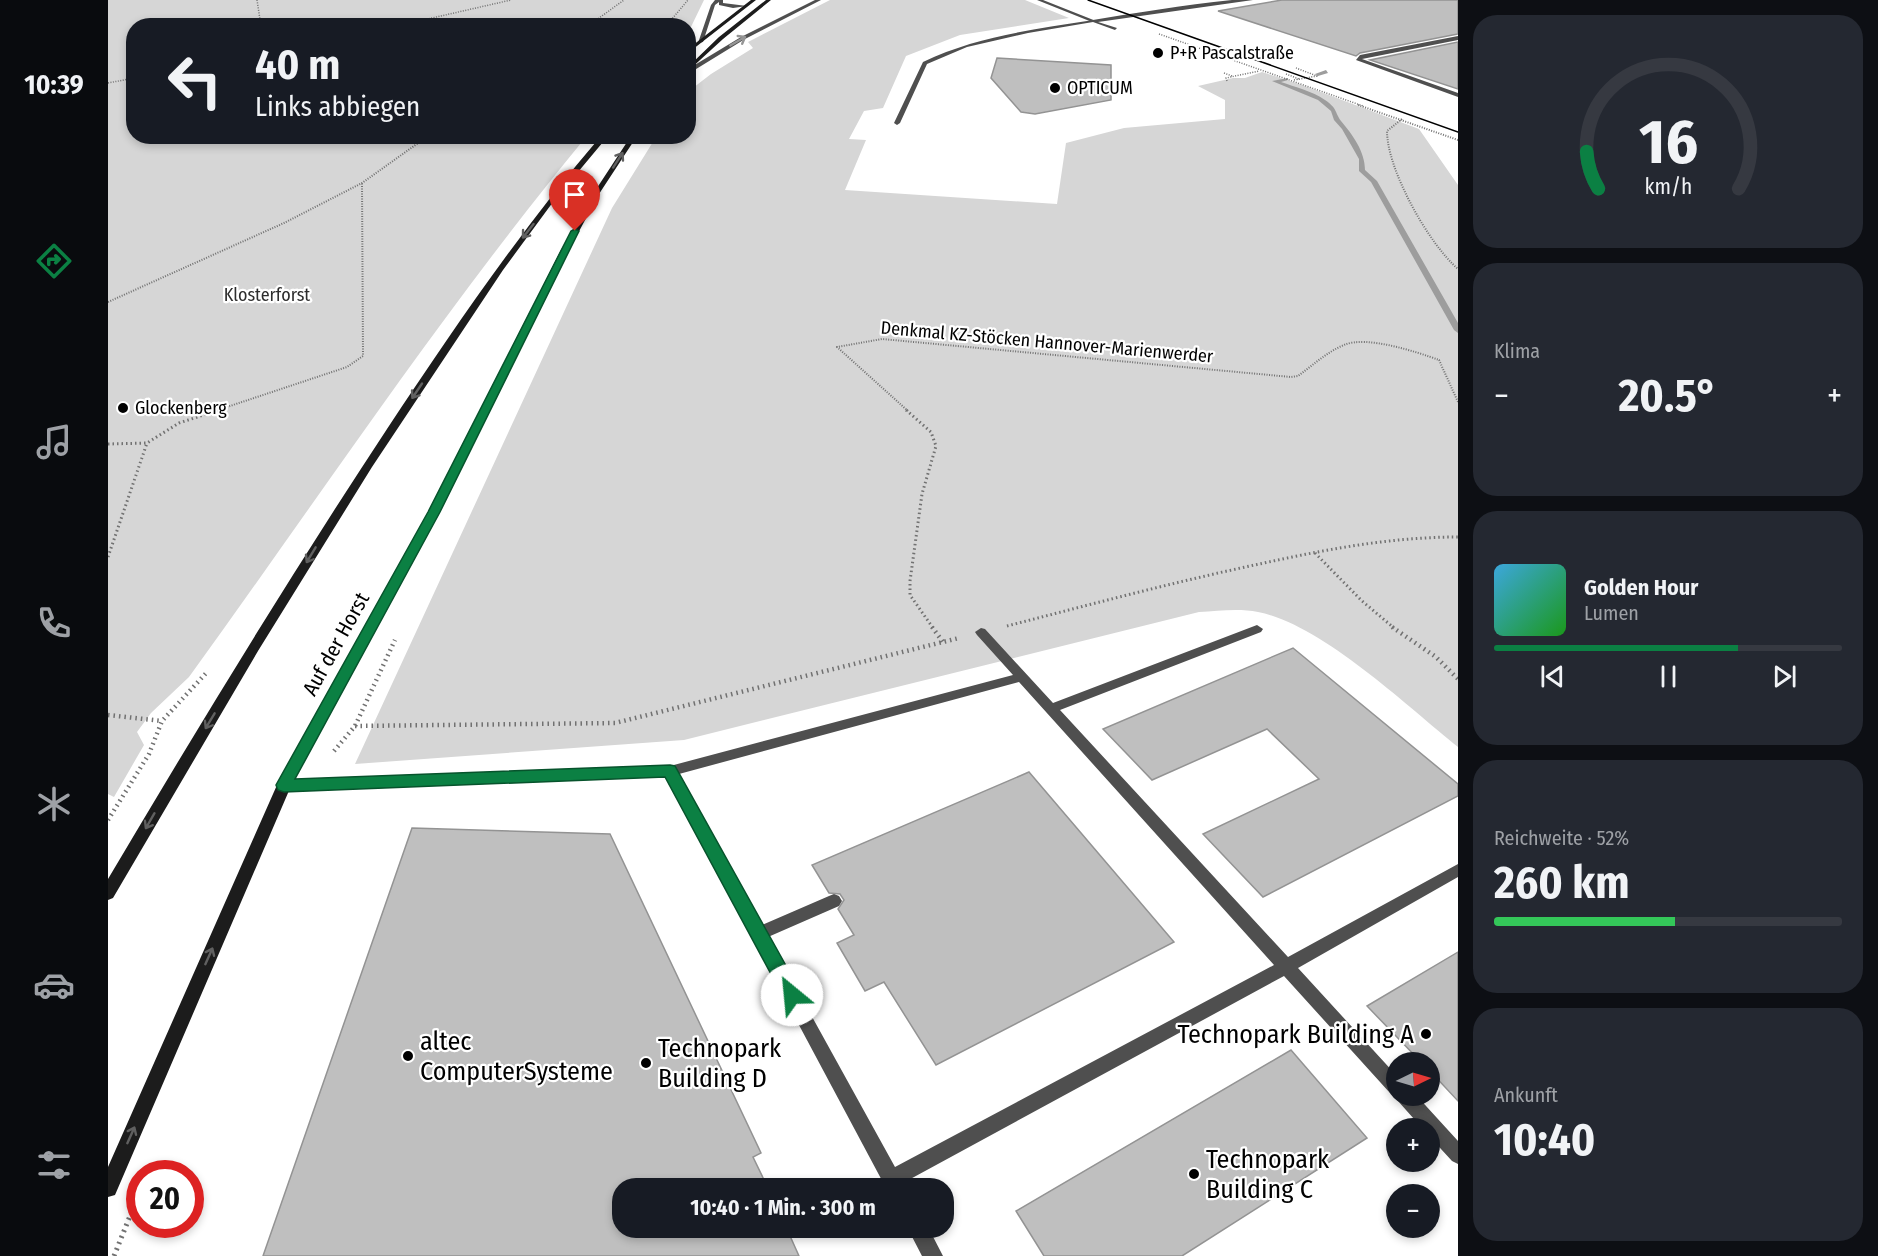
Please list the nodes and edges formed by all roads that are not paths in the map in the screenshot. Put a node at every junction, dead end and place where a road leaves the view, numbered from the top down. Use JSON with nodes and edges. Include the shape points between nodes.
{"nodes":[{"id":1,"x":719,"y":0,"type":"edge"},
{"id":2,"x":754,"y":0,"type":"edge"},
{"id":3,"x":770,"y":0,"type":"edge"},
{"id":4,"x":819,"y":0,"type":"edge"},
{"id":5,"x":1039,"y":0,"type":"edge"},
{"id":6,"x":1251,"y":0,"type":"edge"},
{"id":7,"x":745,"y":6,"type":"junction"},
{"id":8,"x":1094,"y":21,"type":"junction"},
{"id":9,"x":1115,"y":29,"type":"dead end"},
{"id":10,"x":1458,"y":38,"type":"edge"},
{"id":11,"x":700,"y":42,"type":"junction"},
{"id":12,"x":696,"y":45,"type":"edge"},
{"id":13,"x":696,"y":63,"type":"edge"},
{"id":14,"x":696,"y":66,"type":"edge"},
{"id":15,"x":1458,"y":94,"type":"edge"},
{"id":16,"x":897,"y":123,"type":"dead end"},
{"id":17,"x":599,"y":144,"type":"edge"},
{"id":18,"x":629,"y":144,"type":"edge"},
{"id":19,"x":1257,"y":629,"type":"dead end"},
{"id":20,"x":981,"y":632,"type":"road end"},
{"id":21,"x":1022,"y":677,"type":"junction"},
{"id":22,"x":1051,"y":709,"type":"junction"},
{"id":23,"x":670,"y":771,"type":"junction"},
{"id":24,"x":284,"y":785,"type":"junction"},
{"id":25,"x":1458,"y":870,"type":"edge"},
{"id":26,"x":108,"y":893,"type":"edge"},
{"id":27,"x":834,"y":901,"type":"dead end"},
{"id":28,"x":759,"y":934,"type":"junction"},
{"id":29,"x":1287,"y":966,"type":"junction"},
{"id":30,"x":1386,"y":1076,"type":"edge"},
{"id":31,"x":1414,"y":1106,"type":"edge"},
{"id":32,"x":1458,"y":1155,"type":"edge"},
{"id":33,"x":891,"y":1178,"type":"edge"},
{"id":34,"x":905,"y":1178,"type":"edge"},
{"id":35,"x":108,"y":1188,"type":"edge"},
{"id":36,"x":923,"y":1238,"type":"edge"},
{"id":37,"x":933,"y":1256,"type":"edge"}],
"edges":[{"from":1,"to":7,"type":"street","via":[[725,6]]},
{"from":1,"to":11,"type":"street","via":[[713,5]]},
{"from":2,"to":7,"type":"street"},
{"from":3,"to":13,"type":"street"},
{"from":14,"to":4,"type":"street","one_way":true},
{"from":5,"to":8,"type":"street"},
{"from":6,"to":8,"type":"street"},
{"from":7,"to":11,"type":"street"},
{"from":8,"to":9,"type":"street"},
{"from":8,"to":16,"type":"street","via":[[992,37],[944,53],[919,71]]},
{"from":10,"to":15,"type":"street","via":[[1359,60]]},
{"from":11,"to":12,"type":"street"},
{"from":17,"to":26,"type":"street","one_way":true,"via":[[507,259],[349,495]]},
{"from":24,"to":18,"type":"street","name":"Auf der Horst","one_way":true,"via":[[434,512],[565,250]]},
{"from":19,"to":22,"type":"street"},
{"from":20,"to":21,"type":"street"},
{"from":21,"to":22,"type":"street"},
{"from":21,"to":23,"type":"street"},
{"from":22,"to":29,"type":"street"},
{"from":23,"to":24,"type":"street"},
{"from":23,"to":28,"type":"street"},
{"from":35,"to":24,"type":"street","name":"Auf der Horst","one_way":true},
{"from":25,"to":29,"type":"street"},
{"from":27,"to":28,"type":"street"},
{"from":28,"to":33,"type":"street"},
{"from":29,"to":30,"type":"street"},
{"from":29,"to":34,"type":"street"},
{"from":31,"to":32,"type":"street"},
{"from":36,"to":37,"type":"street"}]}
